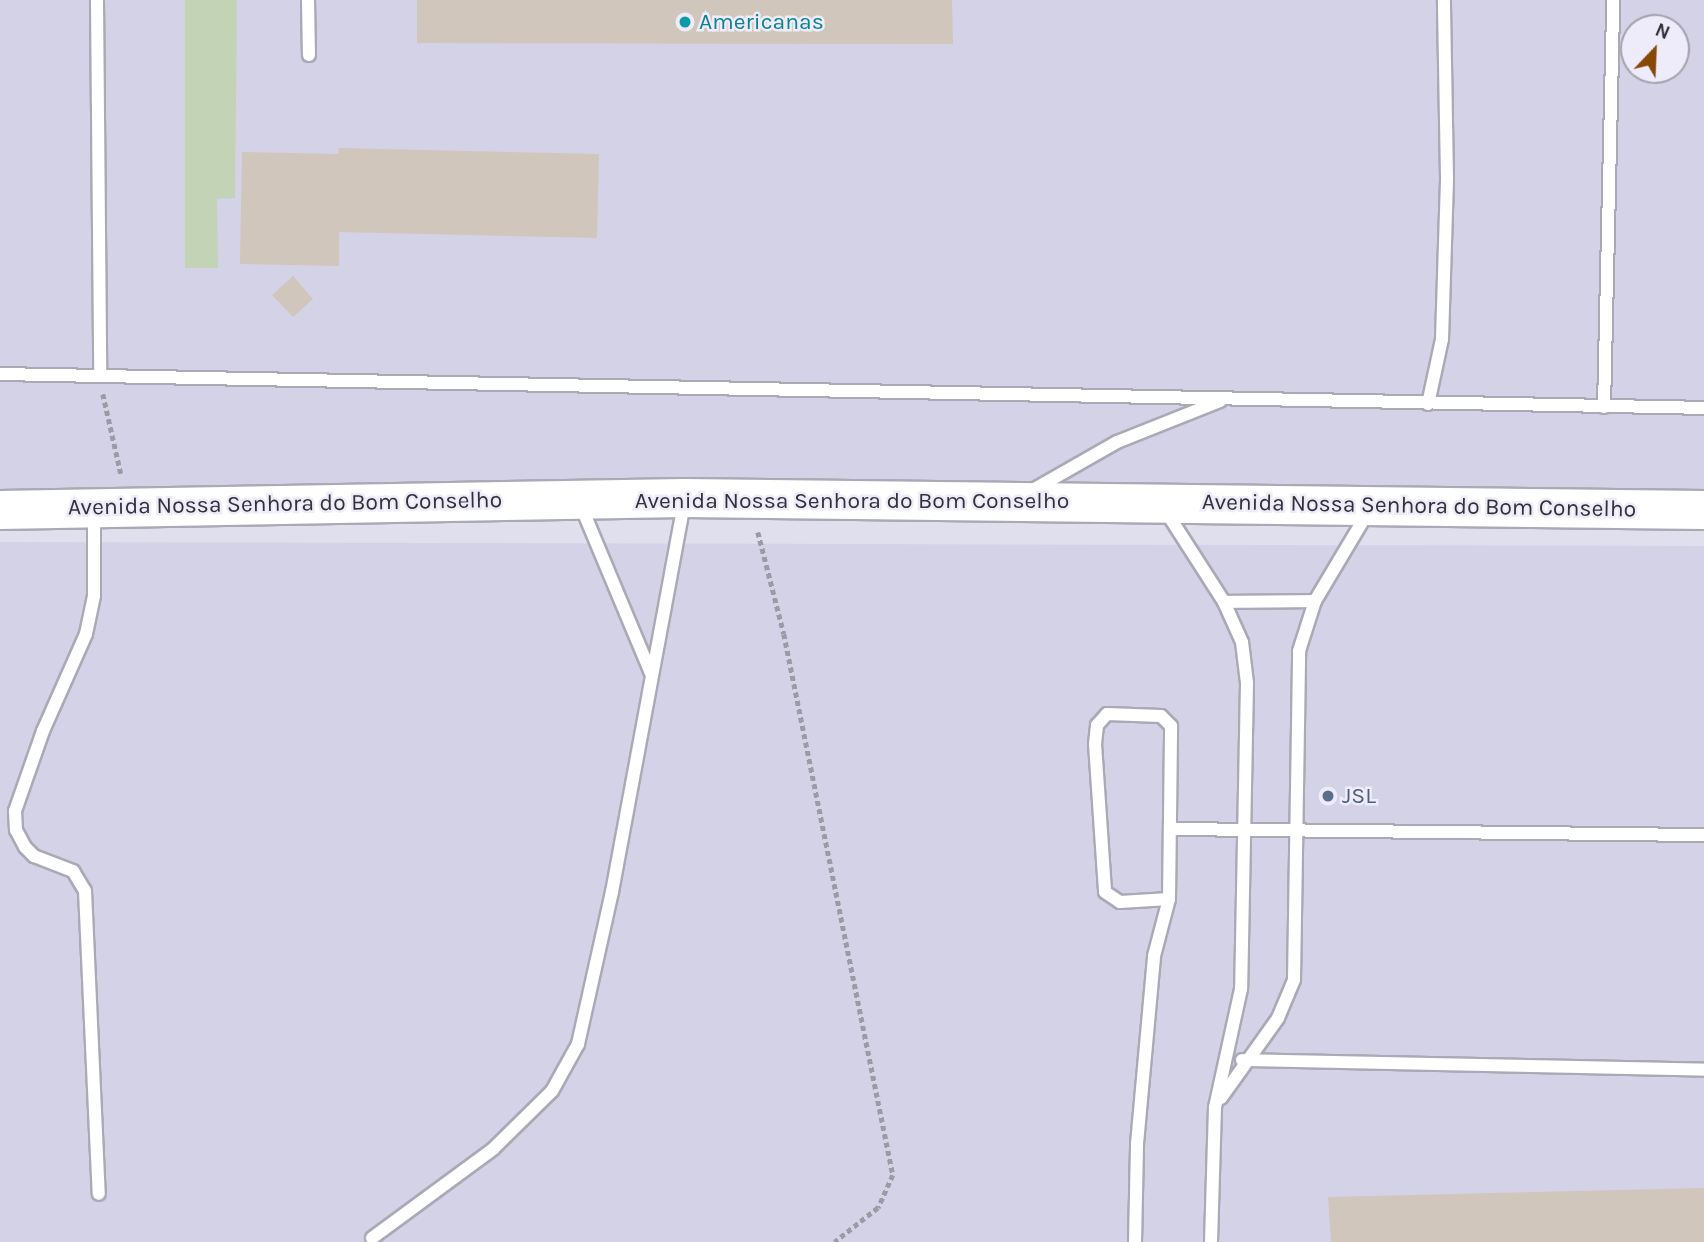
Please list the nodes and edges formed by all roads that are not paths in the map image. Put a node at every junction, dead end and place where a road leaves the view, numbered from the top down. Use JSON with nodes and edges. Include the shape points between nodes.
{"nodes":[{"id":1,"x":97,"y":0,"type":"edge"},
{"id":2,"x":308,"y":0,"type":"edge"},
{"id":3,"x":1444,"y":0,"type":"edge"},
{"id":4,"x":1613,"y":0,"type":"edge"},
{"id":5,"x":309,"y":55,"type":"dead end"},
{"id":6,"x":0,"y":374,"type":"edge"},
{"id":7,"x":100,"y":375,"type":"junction"},
{"id":8,"x":1223,"y":399,"type":"junction"},
{"id":9,"x":1429,"y":404,"type":"junction"},
{"id":10,"x":1604,"y":407,"type":"junction"},
{"id":11,"x":1704,"y":408,"type":"edge"},
{"id":12,"x":578,"y":499,"type":"junction"},
{"id":13,"x":684,"y":499,"type":"junction"},
{"id":14,"x":1014,"y":502,"type":"junction"},
{"id":15,"x":1161,"y":503,"type":"junction"},
{"id":16,"x":112,"y":506,"type":"junction"},
{"id":17,"x":1372,"y":506,"type":"junction"},
{"id":18,"x":0,"y":510,"type":"edge"},
{"id":19,"x":1704,"y":510,"type":"edge"},
{"id":20,"x":1315,"y":601,"type":"junction"},
{"id":21,"x":1224,"y":602,"type":"junction"},
{"id":22,"x":652,"y":673,"type":"junction"},
{"id":23,"x":1243,"y":827,"type":"junction"},
{"id":24,"x":1172,"y":829,"type":"junction"},
{"id":25,"x":1294,"y":829,"type":"junction"},
{"id":26,"x":1704,"y":835,"type":"edge"},
{"id":27,"x":1169,"y":899,"type":"junction"},
{"id":28,"x":1228,"y":1058,"type":"junction"},
{"id":29,"x":1247,"y":1061,"type":"junction"},
{"id":30,"x":1704,"y":1070,"type":"edge"},
{"id":31,"x":1215,"y":1107,"type":"junction"},
{"id":32,"x":99,"y":1194,"type":"dead end"},
{"id":33,"x":372,"y":1238,"type":"dead end"},
{"id":34,"x":1135,"y":1242,"type":"edge"},
{"id":35,"x":1211,"y":1242,"type":"edge"}],
"edges":[{"from":1,"to":7,"type":"lane"},
{"from":2,"to":5,"type":"lane"},
{"from":3,"to":9,"type":"lane","via":[[1447,178],[1443,326]]},
{"from":4,"to":10,"type":"lane"},
{"from":6,"to":7,"type":"lane"},
{"from":7,"to":8,"type":"lane"},
{"from":8,"to":9,"type":"lane"},
{"from":8,"to":14,"type":"lane","via":[[1073,463]]},
{"from":9,"to":10,"type":"lane"},
{"from":10,"to":11,"type":"lane"},
{"from":12,"to":13,"type":"main road","name":"Avenida Nossa Senhora do Bom Conselho"},
{"from":12,"to":16,"type":"main road","name":"Avenida Nossa Senhora do Bom Conselho"},
{"from":12,"to":22,"type":"lane"},
{"from":13,"to":14,"type":"main road","name":"Avenida Nossa Senhora do Bom Conselho"},
{"from":13,"to":22,"type":"lane"},
{"from":14,"to":15,"type":"main road","name":"Avenida Nossa Senhora do Bom Conselho"},
{"from":15,"to":17,"type":"main road","name":"Avenida Nossa Senhora do Bom Conselho"},
{"from":15,"to":21,"type":"lane"},
{"from":16,"to":18,"type":"main road","name":"Avenida Nossa Senhora do Bom Conselho"},
{"from":16,"to":32,"type":"lane","via":[[86,634],[43,731],[15,811],[16,830],[25,847],[34,856],[73,872],[85,891]]},
{"from":17,"to":19,"type":"main road","name":"Avenida Nossa Senhora do Bom Conselho"},
{"from":17,"to":20,"type":"lane"},
{"from":20,"to":21,"type":"lane"},
{"from":20,"to":25,"type":"lane","via":[[1299,651]]},
{"from":21,"to":23,"type":"lane","via":[[1242,642],[1247,683]]},
{"from":22,"to":33,"type":"lane","via":[[612,892],[578,1044],[552,1091],[493,1149]]},
{"from":23,"to":24,"type":"lane"},
{"from":23,"to":25,"type":"lane"},
{"from":23,"to":28,"type":"lane","via":[[1241,989]]},
{"from":24,"to":27,"type":"lane"},
{"from":24,"to":27,"type":"lane","via":[[1171,726],[1161,716],[1107,715],[1097,725],[1095,744],[1105,892],[1120,902]]},
{"from":25,"to":26,"type":"lane"},
{"from":25,"to":29,"type":"lane","via":[[1294,981],[1278,1018]]},
{"from":27,"to":34,"type":"lane","via":[[1154,956],[1136,1144]]},
{"from":28,"to":29,"type":"lane"},
{"from":28,"to":31,"type":"lane"},
{"from":29,"to":30,"type":"lane"},
{"from":29,"to":31,"type":"lane"},
{"from":31,"to":35,"type":"lane"}]}
